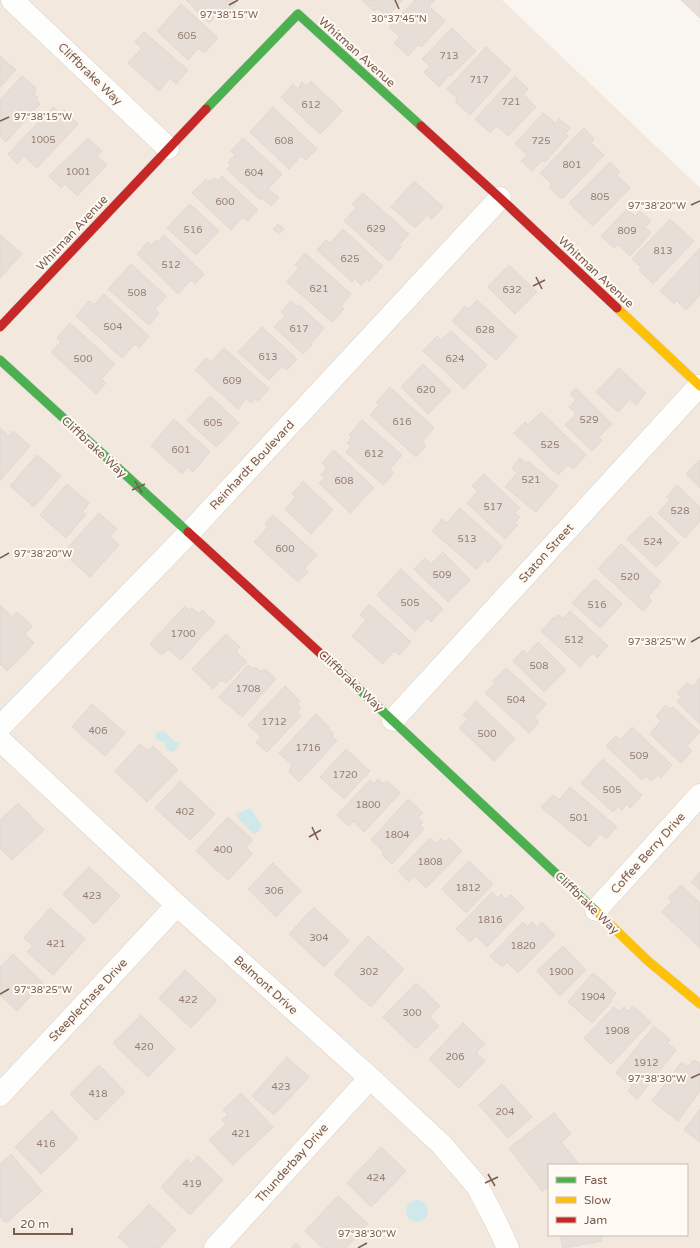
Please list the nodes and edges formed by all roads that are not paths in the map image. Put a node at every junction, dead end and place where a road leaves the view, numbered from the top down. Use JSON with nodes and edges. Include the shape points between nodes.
{"nodes":[{"id":1,"x":12,"y":0,"type":"edge"},
{"id":2,"x":168,"y":148,"type":"junction"},
{"id":3,"x":500,"y":198,"type":"junction"},
{"id":4,"x":0,"y":328,"type":"edge"},
{"id":5,"x":0,"y":360,"type":"edge"},
{"id":6,"x":700,"y":386,"type":"edge"},
{"id":7,"x":189,"y":533,"type":"junction"},
{"id":8,"x":393,"y":720,"type":"junction"},
{"id":9,"x":0,"y":727,"type":"edge"},
{"id":10,"x":0,"y":740,"type":"edge"},
{"id":11,"x":700,"y":795,"type":"edge"},
{"id":12,"x":177,"y":905,"type":"junction"},
{"id":13,"x":596,"y":910,"type":"junction"},
{"id":14,"x":700,"y":1004,"type":"edge"},
{"id":15,"x":370,"y":1078,"type":"junction"},
{"id":16,"x":0,"y":1095,"type":"edge"},
{"id":17,"x":215,"y":1248,"type":"edge"},
{"id":18,"x":508,"y":1248,"type":"edge"}],
"edges":[{"from":1,"to":2,"type":"street","name":"Cliffbrake Way"},
{"from":2,"to":3,"type":"street","name":"Whitman Avenue","via":[[298,14]]},
{"from":2,"to":4,"type":"street","name":"Whitman Avenue"},
{"from":3,"to":6,"type":"street","name":"Whitman Avenue"},
{"from":3,"to":7,"type":"street","name":"Reinhardt Boulevard"},
{"from":5,"to":7,"type":"street","name":"Cliffbrake Way"},
{"from":6,"to":8,"type":"street","name":"Staton Street"},
{"from":7,"to":8,"type":"street","name":"Cliffbrake Way"},
{"from":7,"to":9,"type":"street","name":"Reinhardt Boulevard"},
{"from":8,"to":13,"type":"street","name":"Cliffbrake Way"},
{"from":10,"to":12,"type":"street","name":"Belmont Drive"},
{"from":11,"to":13,"type":"street","name":"Coffee Berry Drive"},
{"from":12,"to":15,"type":"street","name":"Belmont Drive"},
{"from":12,"to":16,"type":"street","name":"Steeplechase Drive"},
{"from":13,"to":14,"type":"street","name":"Cliffbrake Way","via":[[648,962]]},
{"from":15,"to":17,"type":"street","name":"Thunderbay Drive"},
{"from":15,"to":18,"type":"street","name":"Belmont Drive","via":[[442,1145],[477,1186]]}]}
